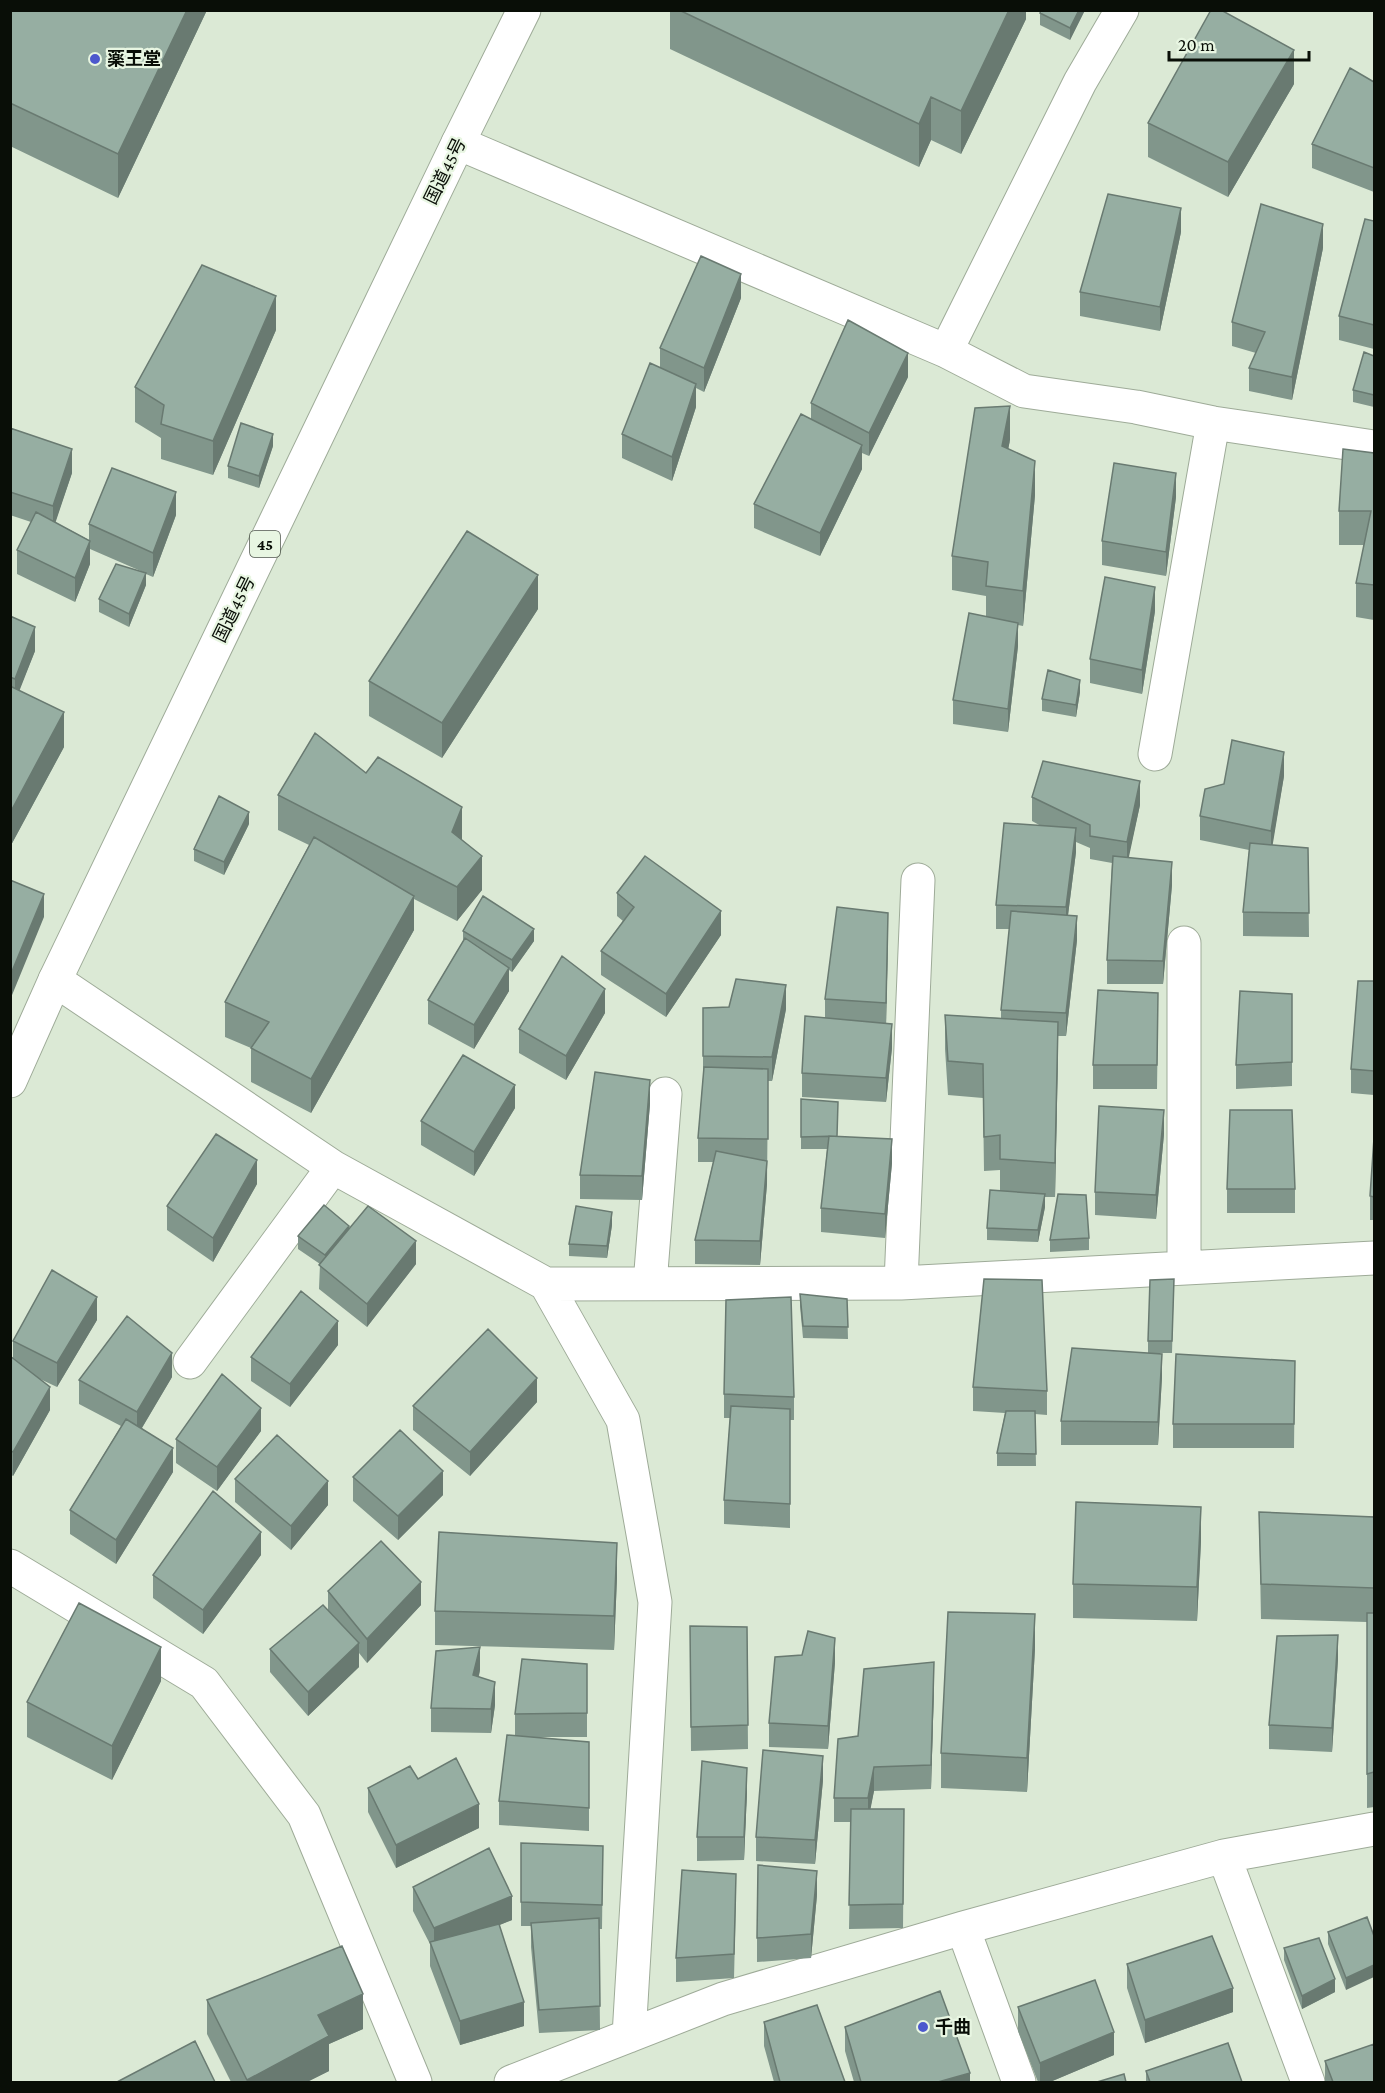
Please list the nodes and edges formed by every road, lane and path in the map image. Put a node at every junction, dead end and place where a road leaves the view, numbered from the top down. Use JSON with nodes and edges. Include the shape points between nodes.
{"nodes":[{"id":1,"x":524,"y":10,"type":"edge"},
{"id":2,"x":1122,"y":10,"type":"edge"},
{"id":3,"x":458,"y":143,"type":"junction"},
{"id":4,"x":946,"y":351,"type":"junction"},
{"id":5,"x":1213,"y":423,"type":"junction"},
{"id":6,"x":1374,"y":447,"type":"edge"},
{"id":7,"x":1155,"y":754,"type":"dead end"},
{"id":8,"x":918,"y":880,"type":"dead end"},
{"id":9,"x":1184,"y":943,"type":"dead end"},
{"id":10,"x":55,"y":980,"type":"junction"},
{"id":11,"x":10,"y":1081,"type":"edge"},
{"id":12,"x":665,"y":1094,"type":"dead end"},
{"id":13,"x":333,"y":1167,"type":"junction"},
{"id":14,"x":1374,"y":1258,"type":"edge"},
{"id":15,"x":1184,"y":1268,"type":"junction"},
{"id":16,"x":901,"y":1282,"type":"junction"},
{"id":17,"x":546,"y":1284,"type":"junction"},
{"id":18,"x":650,"y":1284,"type":"junction"},
{"id":19,"x":190,"y":1362,"type":"dead end"},
{"id":20,"x":10,"y":1566,"type":"edge"},
{"id":21,"x":1374,"y":1829,"type":"edge"},
{"id":22,"x":1224,"y":1856,"type":"junction"},
{"id":23,"x":963,"y":1928,"type":"junction"},
{"id":24,"x":629,"y":2036,"type":"junction"},
{"id":25,"x":416,"y":2082,"type":"edge"},
{"id":26,"x":511,"y":2082,"type":"edge"},
{"id":27,"x":1019,"y":2082,"type":"edge"},
{"id":28,"x":1308,"y":2082,"type":"edge"}],
"edges":[{"from":1,"to":3,"type":"main road","name":"国道45号","number":"45"},
{"from":2,"to":4,"type":"main road","via":[[1080,82]]},
{"from":3,"to":4,"type":"main road"},
{"from":3,"to":10,"type":"main road","name":"国道45号","number":"45"},
{"from":4,"to":5,"type":"main road","via":[[1024,390]]},
{"from":5,"to":6,"type":"main road"},
{"from":5,"to":7,"type":"main road"},
{"from":8,"to":16,"type":"main road"},
{"from":9,"to":15,"type":"main road"},
{"from":10,"to":11,"type":"main road","name":"国道45号","number":"45"},
{"from":10,"to":13,"type":"main road"},
{"from":12,"to":18,"type":"main road"},
{"from":13,"to":17,"type":"main road"},
{"from":13,"to":19,"type":"main road"},
{"from":14,"to":15,"type":"main road"},
{"from":15,"to":16,"type":"main road"},
{"from":16,"to":18,"type":"main road"},
{"from":17,"to":18,"type":"main road"},
{"from":17,"to":24,"type":"main road","via":[[624,1420],[655,1602]]},
{"from":20,"to":25,"type":"main road","via":[[204,1683],[304,1815]]},
{"from":21,"to":22,"type":"main road"},
{"from":22,"to":23,"type":"main road"},
{"from":22,"to":28,"type":"main road"},
{"from":23,"to":24,"type":"main road","via":[[723,1999]]},
{"from":23,"to":27,"type":"main road"},
{"from":24,"to":26,"type":"main road"}]}
